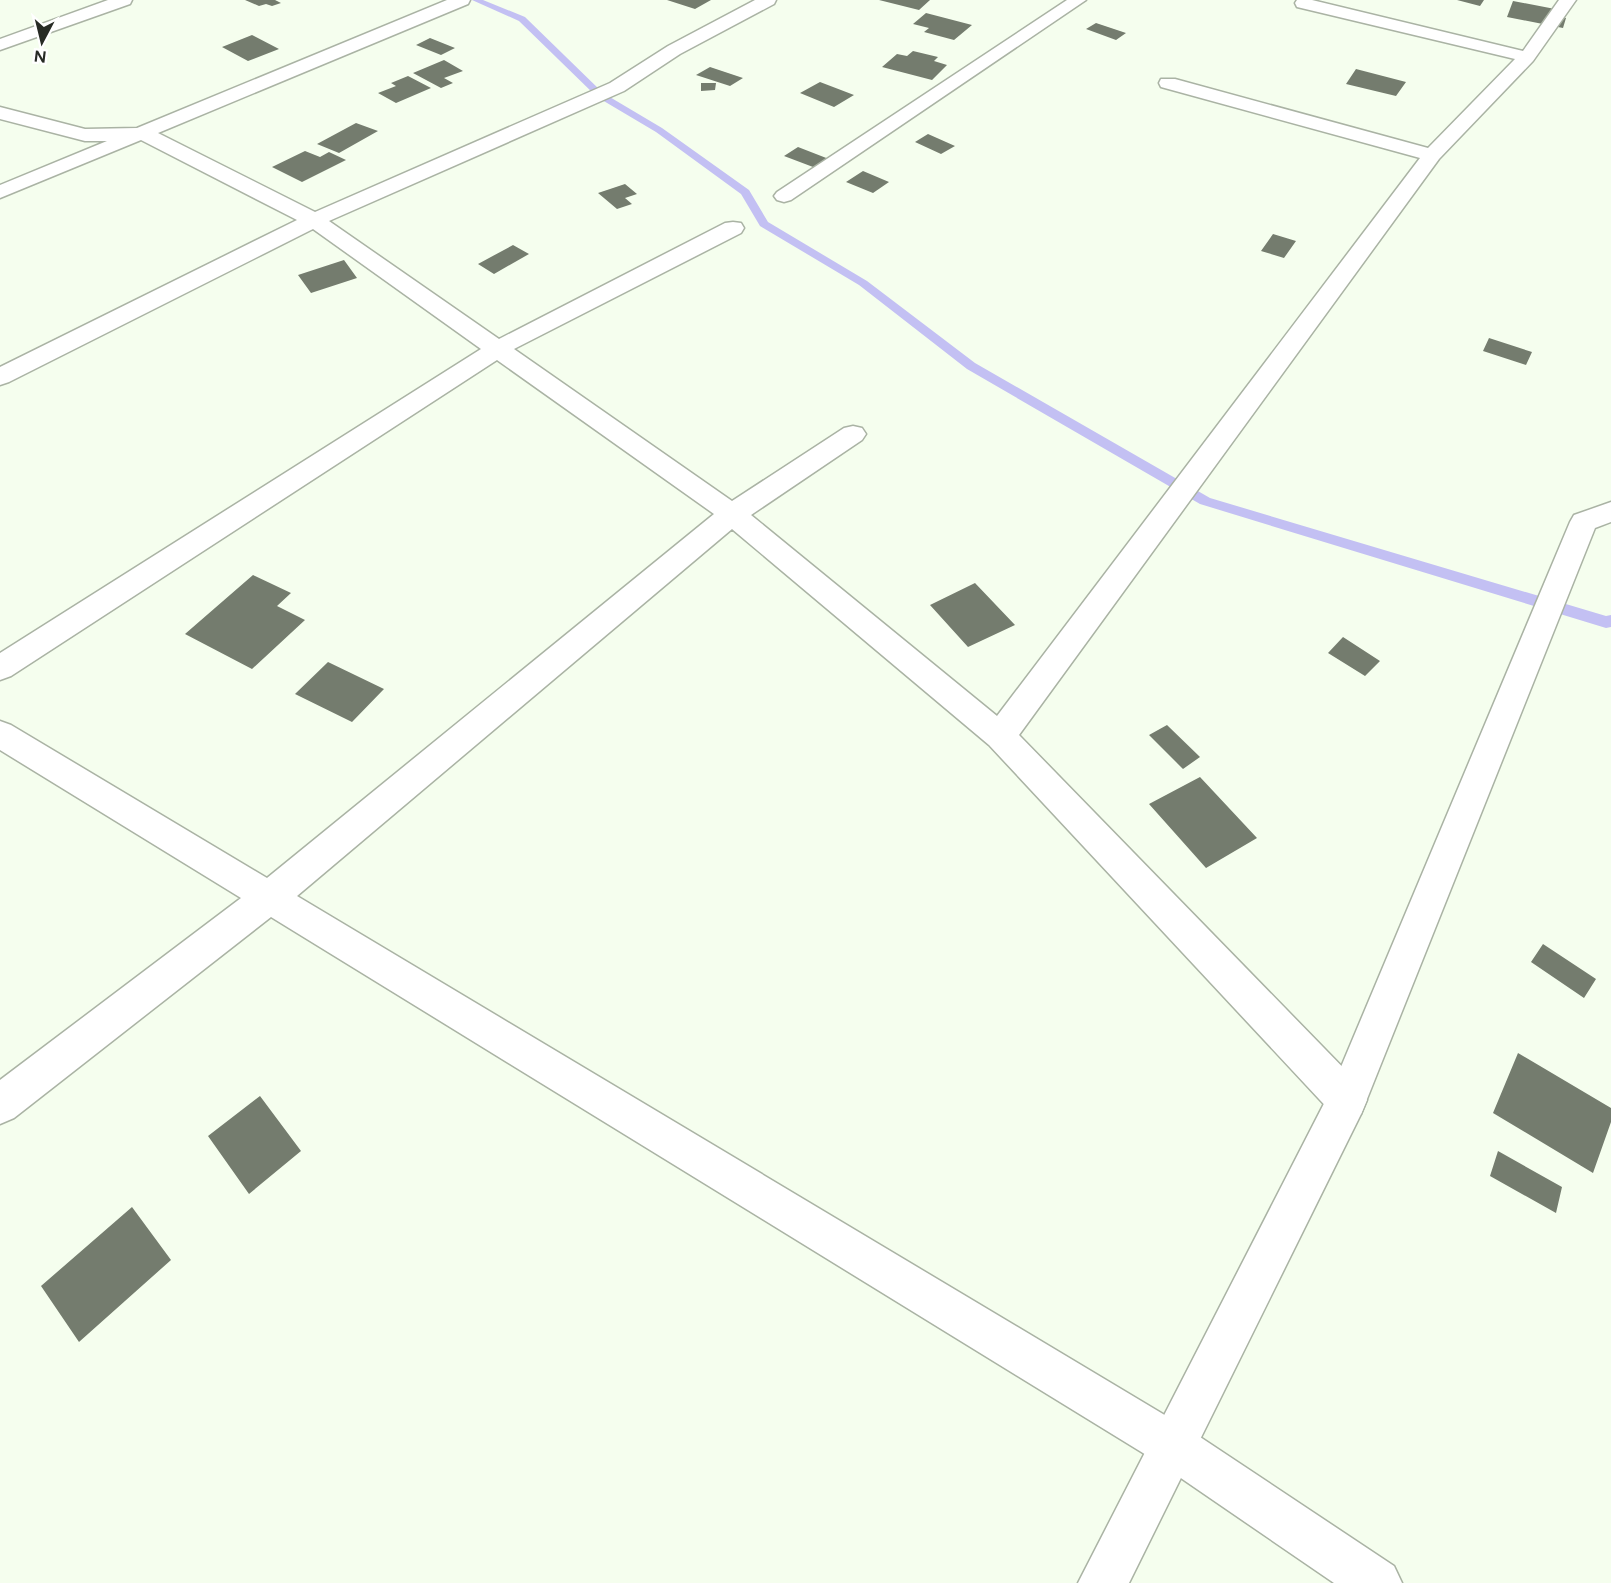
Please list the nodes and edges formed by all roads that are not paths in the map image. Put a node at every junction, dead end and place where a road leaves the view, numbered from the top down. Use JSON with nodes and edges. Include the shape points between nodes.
{"nodes":[{"id":1,"x":124,"y":0,"type":"edge"},
{"id":2,"x":462,"y":0,"type":"edge"},
{"id":3,"x":768,"y":0,"type":"edge"},
{"id":4,"x":1078,"y":0,"type":"edge"},
{"id":5,"x":1568,"y":0,"type":"edge"},
{"id":6,"x":1303,"y":3,"type":"dead end"},
{"id":7,"x":0,"y":45,"type":"edge"},
{"id":8,"x":1527,"y":57,"type":"junction"},
{"id":9,"x":1168,"y":83,"type":"dead end"},
{"id":10,"x":0,"y":113,"type":"edge"},
{"id":11,"x":144,"y":134,"type":"junction"},
{"id":12,"x":1432,"y":155,"type":"junction"},
{"id":13,"x":0,"y":192,"type":"edge"},
{"id":14,"x":784,"y":196,"type":"dead end"},
{"id":15,"x":314,"y":220,"type":"junction"},
{"id":16,"x":732,"y":228,"type":"dead end"},
{"id":17,"x":497,"y":349,"type":"junction"},
{"id":18,"x":0,"y":377,"type":"edge"},
{"id":19,"x":853,"y":434,"type":"dead end"},
{"id":20,"x":1611,"y":511,"type":"edge"},
{"id":21,"x":732,"y":513,"type":"junction"},
{"id":22,"x":0,"y":668,"type":"edge"},
{"id":23,"x":0,"y":734,"type":"edge"},
{"id":24,"x":1000,"y":736,"type":"junction"},
{"id":25,"x":270,"y":897,"type":"junction"},
{"id":26,"x":1347,"y":1100,"type":"junction"},
{"id":27,"x":0,"y":1104,"type":"edge"},
{"id":28,"x":1172,"y":1446,"type":"junction"},
{"id":29,"x":1103,"y":1583,"type":"edge"},
{"id":30,"x":1377,"y":1583,"type":"edge"}],
"edges":[{"from":1,"to":7,"type":"street"},
{"from":2,"to":11,"type":"street"},
{"from":3,"to":15,"type":"street","via":[[674,50],[617,87]]},
{"from":4,"to":14,"type":"street"},
{"from":5,"to":8,"type":"street"},
{"from":6,"to":8,"type":"street"},
{"from":8,"to":12,"type":"street"},
{"from":9,"to":12,"type":"street"},
{"from":10,"to":11,"type":"street","via":[[85,135]]},
{"from":11,"to":13,"type":"street"},
{"from":11,"to":15,"type":"street"},
{"from":12,"to":24,"type":"street"},
{"from":15,"to":17,"type":"street"},
{"from":15,"to":18,"type":"street"},
{"from":16,"to":17,"type":"street"},
{"from":17,"to":21,"type":"street"},
{"from":17,"to":22,"type":"street"},
{"from":19,"to":21,"type":"street"},
{"from":20,"to":26,"type":"street","via":[[1584,522]]},
{"from":21,"to":24,"type":"street"},
{"from":21,"to":25,"type":"street"},
{"from":23,"to":25,"type":"street"},
{"from":24,"to":26,"type":"street"},
{"from":25,"to":27,"type":"street"},
{"from":25,"to":28,"type":"street"},
{"from":26,"to":28,"type":"street"},
{"from":28,"to":29,"type":"street"},
{"from":28,"to":30,"type":"street"}]}
